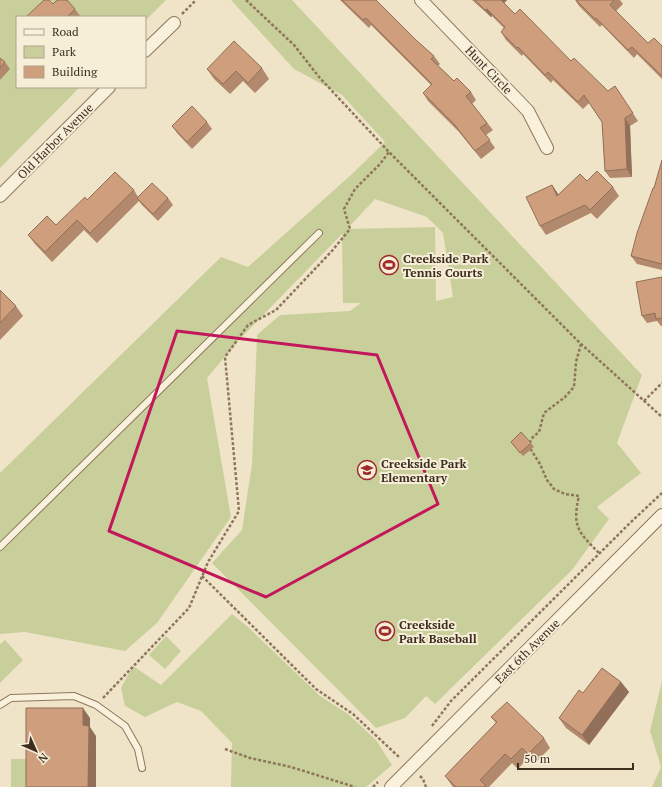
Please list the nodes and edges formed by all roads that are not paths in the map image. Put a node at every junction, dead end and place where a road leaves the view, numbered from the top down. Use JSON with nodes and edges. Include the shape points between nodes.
{"nodes":[{"id":1,"x":421,"y":0,"type":"edge"},
{"id":2,"x":174,"y":23,"type":"road end"},
{"id":3,"x":146,"y":50,"type":"edge"},
{"id":4,"x":108,"y":88,"type":"edge"},
{"id":5,"x":548,"y":148,"type":"dead end"},
{"id":6,"x":0,"y":196,"type":"edge"},
{"id":7,"x":319,"y":234,"type":"dead end"},
{"id":8,"x":662,"y":515,"type":"edge"},
{"id":9,"x":0,"y":546,"type":"edge"},
{"id":10,"x":0,"y":705,"type":"edge"},
{"id":11,"x":142,"y":768,"type":"dead end"},
{"id":12,"x":395,"y":786,"type":"edge"}],
"edges":[{"from":1,"to":5,"type":"street","name":"Hunt Circle","via":[[528,111]]},
{"from":2,"to":3,"type":"street"},
{"from":4,"to":6,"type":"street","name":"Old Harbor Avenue"},
{"from":7,"to":9,"type":"lane"},
{"from":8,"to":12,"type":"street","name":"East 6th Avenue"},
{"from":10,"to":11,"type":"lane","via":[[11,698],[74,696],[96,705],[125,726],[138,749]]}]}
